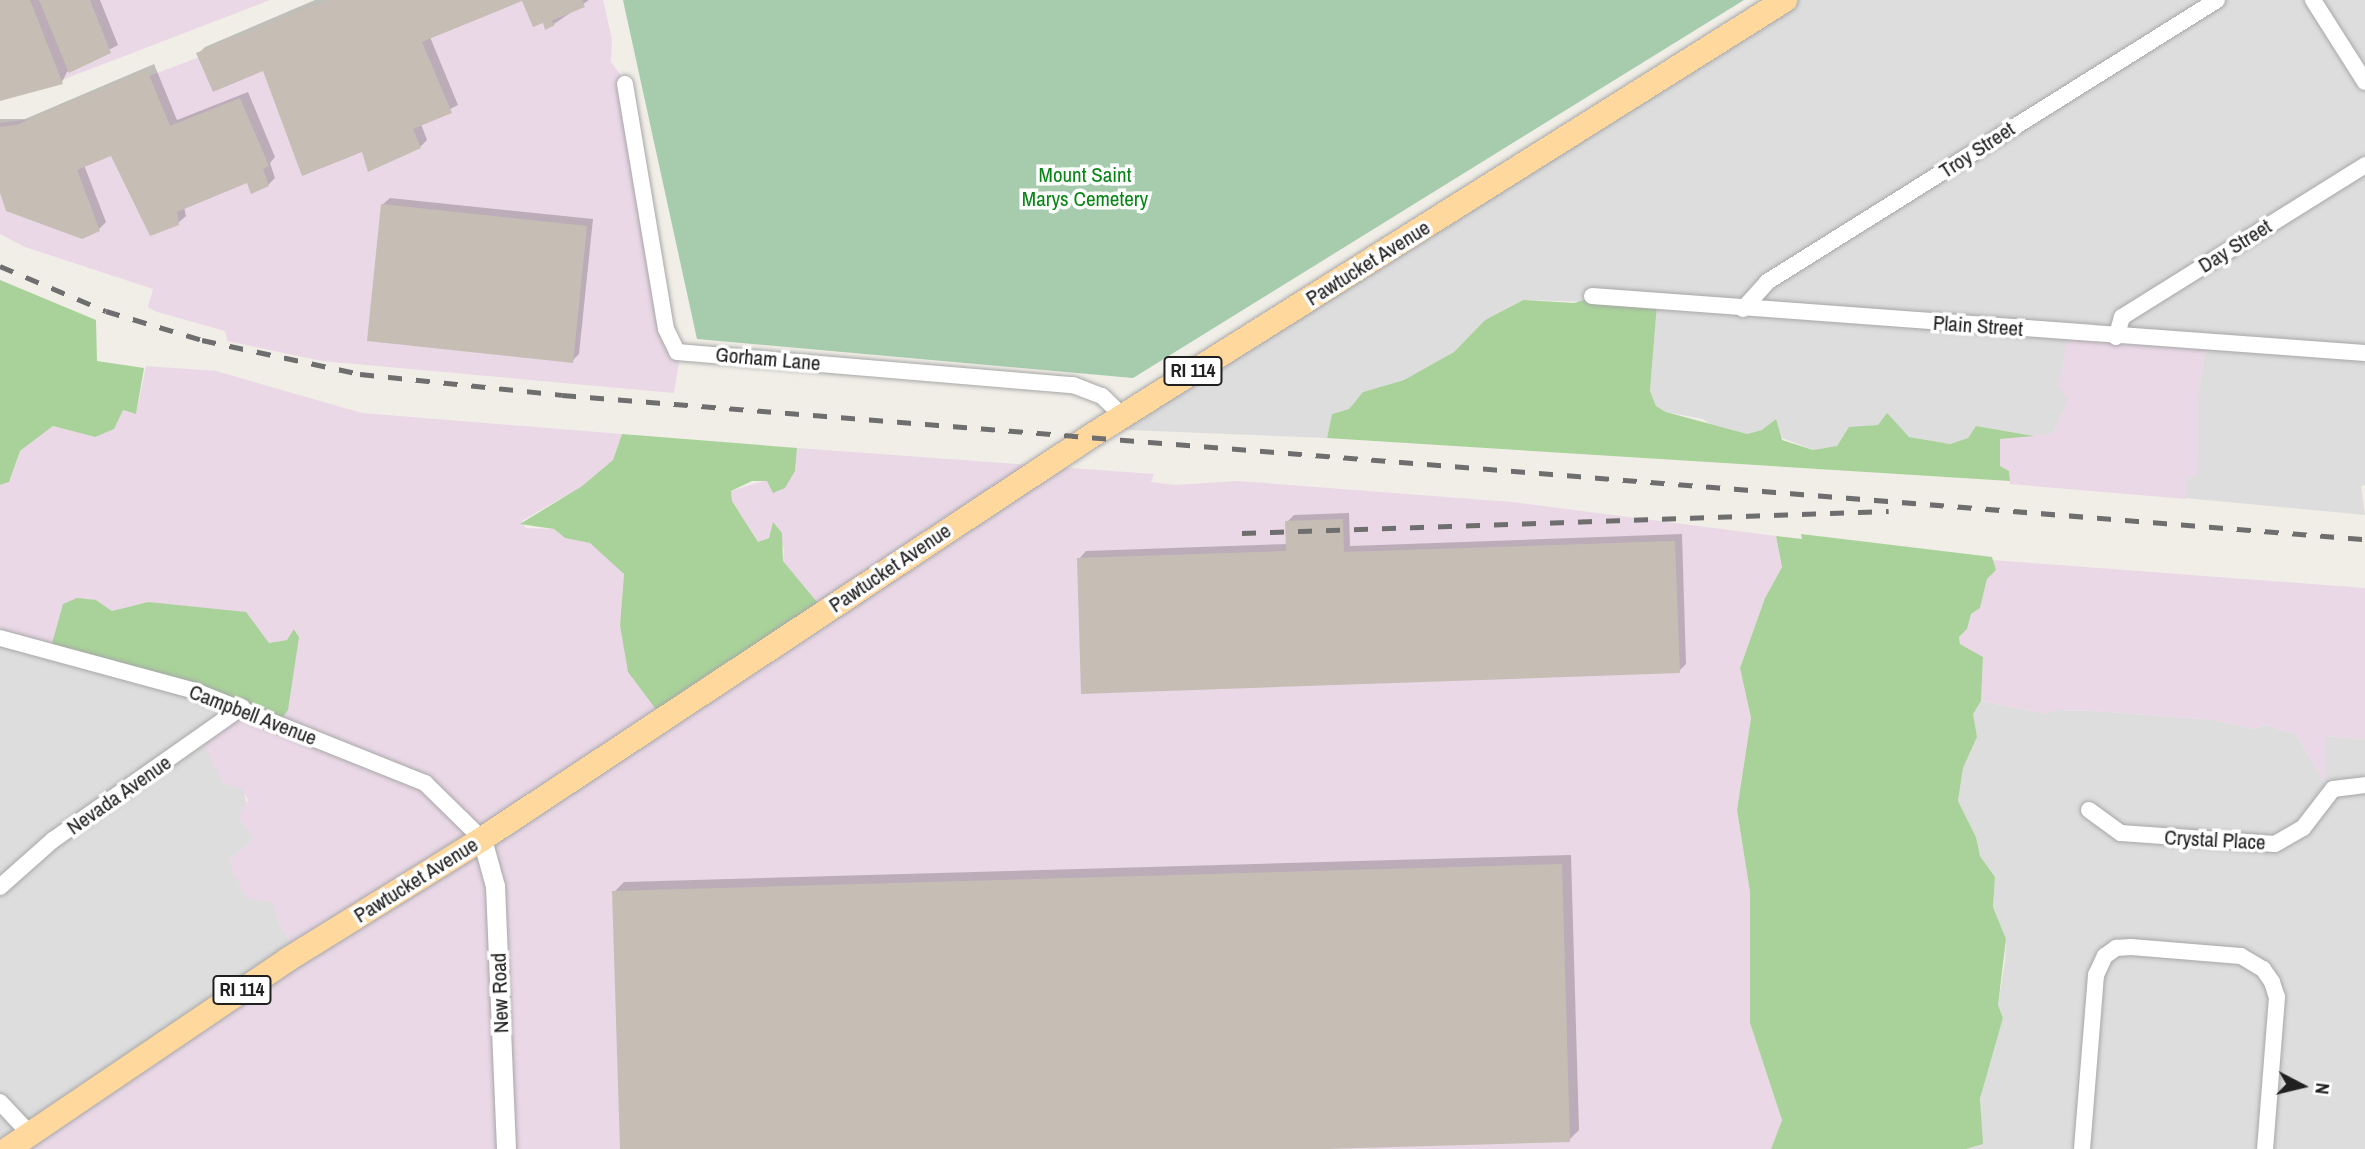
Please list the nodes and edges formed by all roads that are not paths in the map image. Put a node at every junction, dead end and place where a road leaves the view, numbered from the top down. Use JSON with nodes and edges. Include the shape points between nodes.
{"nodes":[{"id":1,"x":2217,"y":0,"type":"edge"},
{"id":2,"x":2312,"y":0,"type":"edge"},
{"id":3,"x":1784,"y":1,"type":"edge"},
{"id":4,"x":2365,"y":82,"type":"edge"},
{"id":5,"x":625,"y":84,"type":"dead end"},
{"id":6,"x":2365,"y":165,"type":"edge"},
{"id":7,"x":1592,"y":296,"type":"dead end"},
{"id":8,"x":1743,"y":309,"type":"junction"},
{"id":9,"x":2116,"y":337,"type":"junction"},
{"id":10,"x":2365,"y":353,"type":"edge"},
{"id":11,"x":1123,"y":416,"type":"junction"},
{"id":12,"x":0,"y":638,"type":"edge"},
{"id":13,"x":243,"y":707,"type":"junction"},
{"id":14,"x":2365,"y":785,"type":"edge"},
{"id":15,"x":2089,"y":810,"type":"dead end"},
{"id":16,"x":482,"y":839,"type":"junction"},
{"id":17,"x":0,"y":887,"type":"edge"},
{"id":18,"x":0,"y":1102,"type":"edge"},
{"id":19,"x":30,"y":1134,"type":"junction"},
{"id":20,"x":8,"y":1149,"type":"edge"},
{"id":21,"x":506,"y":1149,"type":"edge"},
{"id":22,"x":2082,"y":1149,"type":"edge"},
{"id":23,"x":2265,"y":1149,"type":"edge"}],
"edges":[{"from":1,"to":8,"type":"street","name":"Troy Street","via":[[1767,282]]},
{"from":2,"to":4,"type":"street"},
{"from":3,"to":11,"type":"main road","name":"Pawtucket Avenue","number":"RI 114"},
{"from":5,"to":11,"type":"street","name":"Gorham Lane","via":[[666,329],[677,352],[1073,385],[1102,396]]},
{"from":6,"to":9,"type":"street","name":"Day Street","via":[[2122,317]]},
{"from":7,"to":8,"type":"street","name":"Plain Street"},
{"from":8,"to":9,"type":"street","name":"Plain Street"},
{"from":9,"to":10,"type":"street","name":"Plain Street"},
{"from":11,"to":16,"type":"main road","name":"Pawtucket Avenue","number":"RI 114"},
{"from":12,"to":13,"type":"street","name":"Campbell Avenue"},
{"from":13,"to":16,"type":"street","name":"Campbell Avenue","via":[[425,783]]},
{"from":13,"to":17,"type":"street","name":"Nevada Avenue","via":[[53,840]]},
{"from":14,"to":15,"type":"street","name":"Crystal Place","via":[[2333,789],[2303,828],[2275,844],[2121,833]]},
{"from":16,"to":19,"type":"main road","name":"Pawtucket Avenue","number":"RI 114","via":[[286,960]]},
{"from":16,"to":21,"type":"street","name":"New Road","via":[[495,886]]},
{"from":18,"to":19,"type":"street"},
{"from":19,"to":20,"type":"main road","name":"Pawtucket Avenue","number":"RI 114"},
{"from":22,"to":23,"type":"street","via":[[2096,975],[2105,956],[2116,948],[2131,947],[2241,956],[2263,969],[2273,982],[2277,997]]}]}
